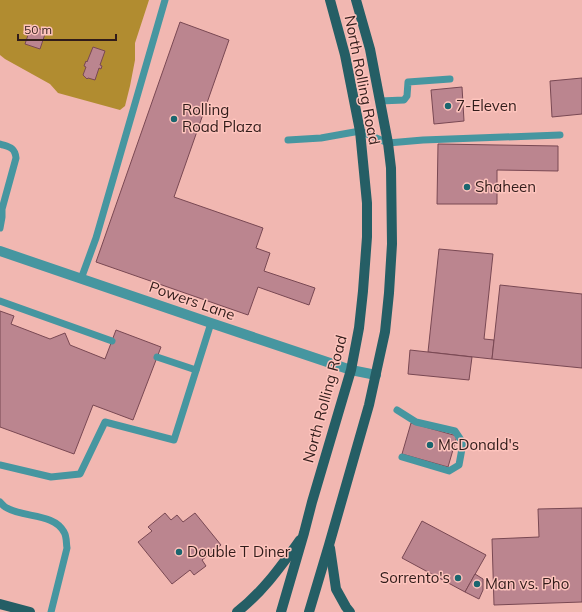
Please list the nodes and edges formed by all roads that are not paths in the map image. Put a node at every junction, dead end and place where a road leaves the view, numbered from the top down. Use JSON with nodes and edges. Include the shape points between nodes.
{"nodes":[{"id":1,"x":165,"y":0,"type":"edge"},
{"id":2,"x":330,"y":0,"type":"edge"},
{"id":3,"x":356,"y":0,"type":"edge"},
{"id":4,"x":450,"y":79,"type":"dead end"},
{"id":5,"x":380,"y":101,"type":"junction"},
{"id":6,"x":360,"y":131,"type":"junction"},
{"id":7,"x":560,"y":135,"type":"dead end"},
{"id":8,"x":288,"y":140,"type":"dead end"},
{"id":9,"x":388,"y":143,"type":"junction"},
{"id":10,"x":0,"y":144,"type":"edge"},
{"id":11,"x":0,"y":228,"type":"edge"},
{"id":12,"x":0,"y":251,"type":"edge"},
{"id":13,"x":81,"y":279,"type":"junction"},
{"id":14,"x":0,"y":301,"type":"edge"},
{"id":15,"x":211,"y":323,"type":"junction"},
{"id":16,"x":112,"y":341,"type":"dead end"},
{"id":17,"x":157,"y":357,"type":"dead end"},
{"id":18,"x":196,"y":370,"type":"junction"},
{"id":19,"x":351,"y":370,"type":"junction"},
{"id":20,"x":376,"y":375,"type":"junction"},
{"id":21,"x":397,"y":410,"type":"dead end"},
{"id":22,"x":402,"y":457,"type":"dead end"},
{"id":23,"x":0,"y":465,"type":"edge"},
{"id":24,"x":0,"y":468,"type":"edge"},
{"id":25,"x":0,"y":502,"type":"edge"},
{"id":26,"x":304,"y":533,"type":"junction"},
{"id":27,"x":329,"y":545,"type":"junction"},
{"id":28,"x":0,"y":604,"type":"edge"},
{"id":29,"x":30,"y":612,"type":"edge"},
{"id":30,"x":51,"y":612,"type":"edge"},
{"id":31,"x":237,"y":612,"type":"edge"},
{"id":32,"x":281,"y":612,"type":"edge"},
{"id":33,"x":309,"y":612,"type":"edge"},
{"id":34,"x":350,"y":612,"type":"edge"}],
"edges":[{"from":1,"to":13,"type":"lane","via":[[96,238]]},
{"from":2,"to":6,"type":"main road","name":"North Rolling Road","via":[[345,55]]},
{"from":3,"to":5,"type":"main road","name":"North Rolling Road","via":[[370,49]]},
{"from":4,"to":5,"type":"lane","via":[[408,82],[407,96],[404,100]]},
{"from":5,"to":9,"type":"main road","name":"North Rolling Road"},
{"from":6,"to":8,"type":"lane","via":[[321,138]]},
{"from":6,"to":9,"type":"lane"},
{"from":6,"to":19,"type":"main road","name":"North Rolling Road","via":[[367,203],[367,237],[359,328]]},
{"from":7,"to":9,"type":"lane"},
{"from":9,"to":20,"type":"main road","name":"North Rolling Road","via":[[392,244],[385,332]]},
{"from":10,"to":11,"type":"lane","via":[[16,152]]},
{"from":12,"to":13,"type":"street","name":"Powers Lane"},
{"from":13,"to":15,"type":"street","name":"Powers Lane"},
{"from":14,"to":16,"type":"lane"},
{"from":15,"to":18,"type":"lane"},
{"from":15,"to":19,"type":"street","name":"Powers Lane"},
{"from":17,"to":18,"type":"lane"},
{"from":18,"to":23,"type":"lane","via":[[174,440],[105,422],[80,474],[51,477]]},
{"from":19,"to":20,"type":"street","name":"Powers Lane"},
{"from":19,"to":26,"type":"main road","name":"North Rolling Road"},
{"from":20,"to":27,"type":"main road","name":"North Rolling Road"},
{"from":21,"to":22,"type":"lane","via":[[416,422],[455,431],[463,443],[459,465],[449,472]]},
{"from":23,"to":24,"type":"lane"},
{"from":25,"to":30,"type":"lane","via":[[6,508],[17,512],[52,520],[64,532],[67,548]]},
{"from":26,"to":31,"type":"main road","via":[[272,578]]},
{"from":26,"to":32,"type":"main road","name":"North Rolling Road"},
{"from":27,"to":33,"type":"main road","name":"North Rolling Road"},
{"from":27,"to":34,"type":"main road","via":[[336,589]]},
{"from":28,"to":29,"type":"main road"}]}
